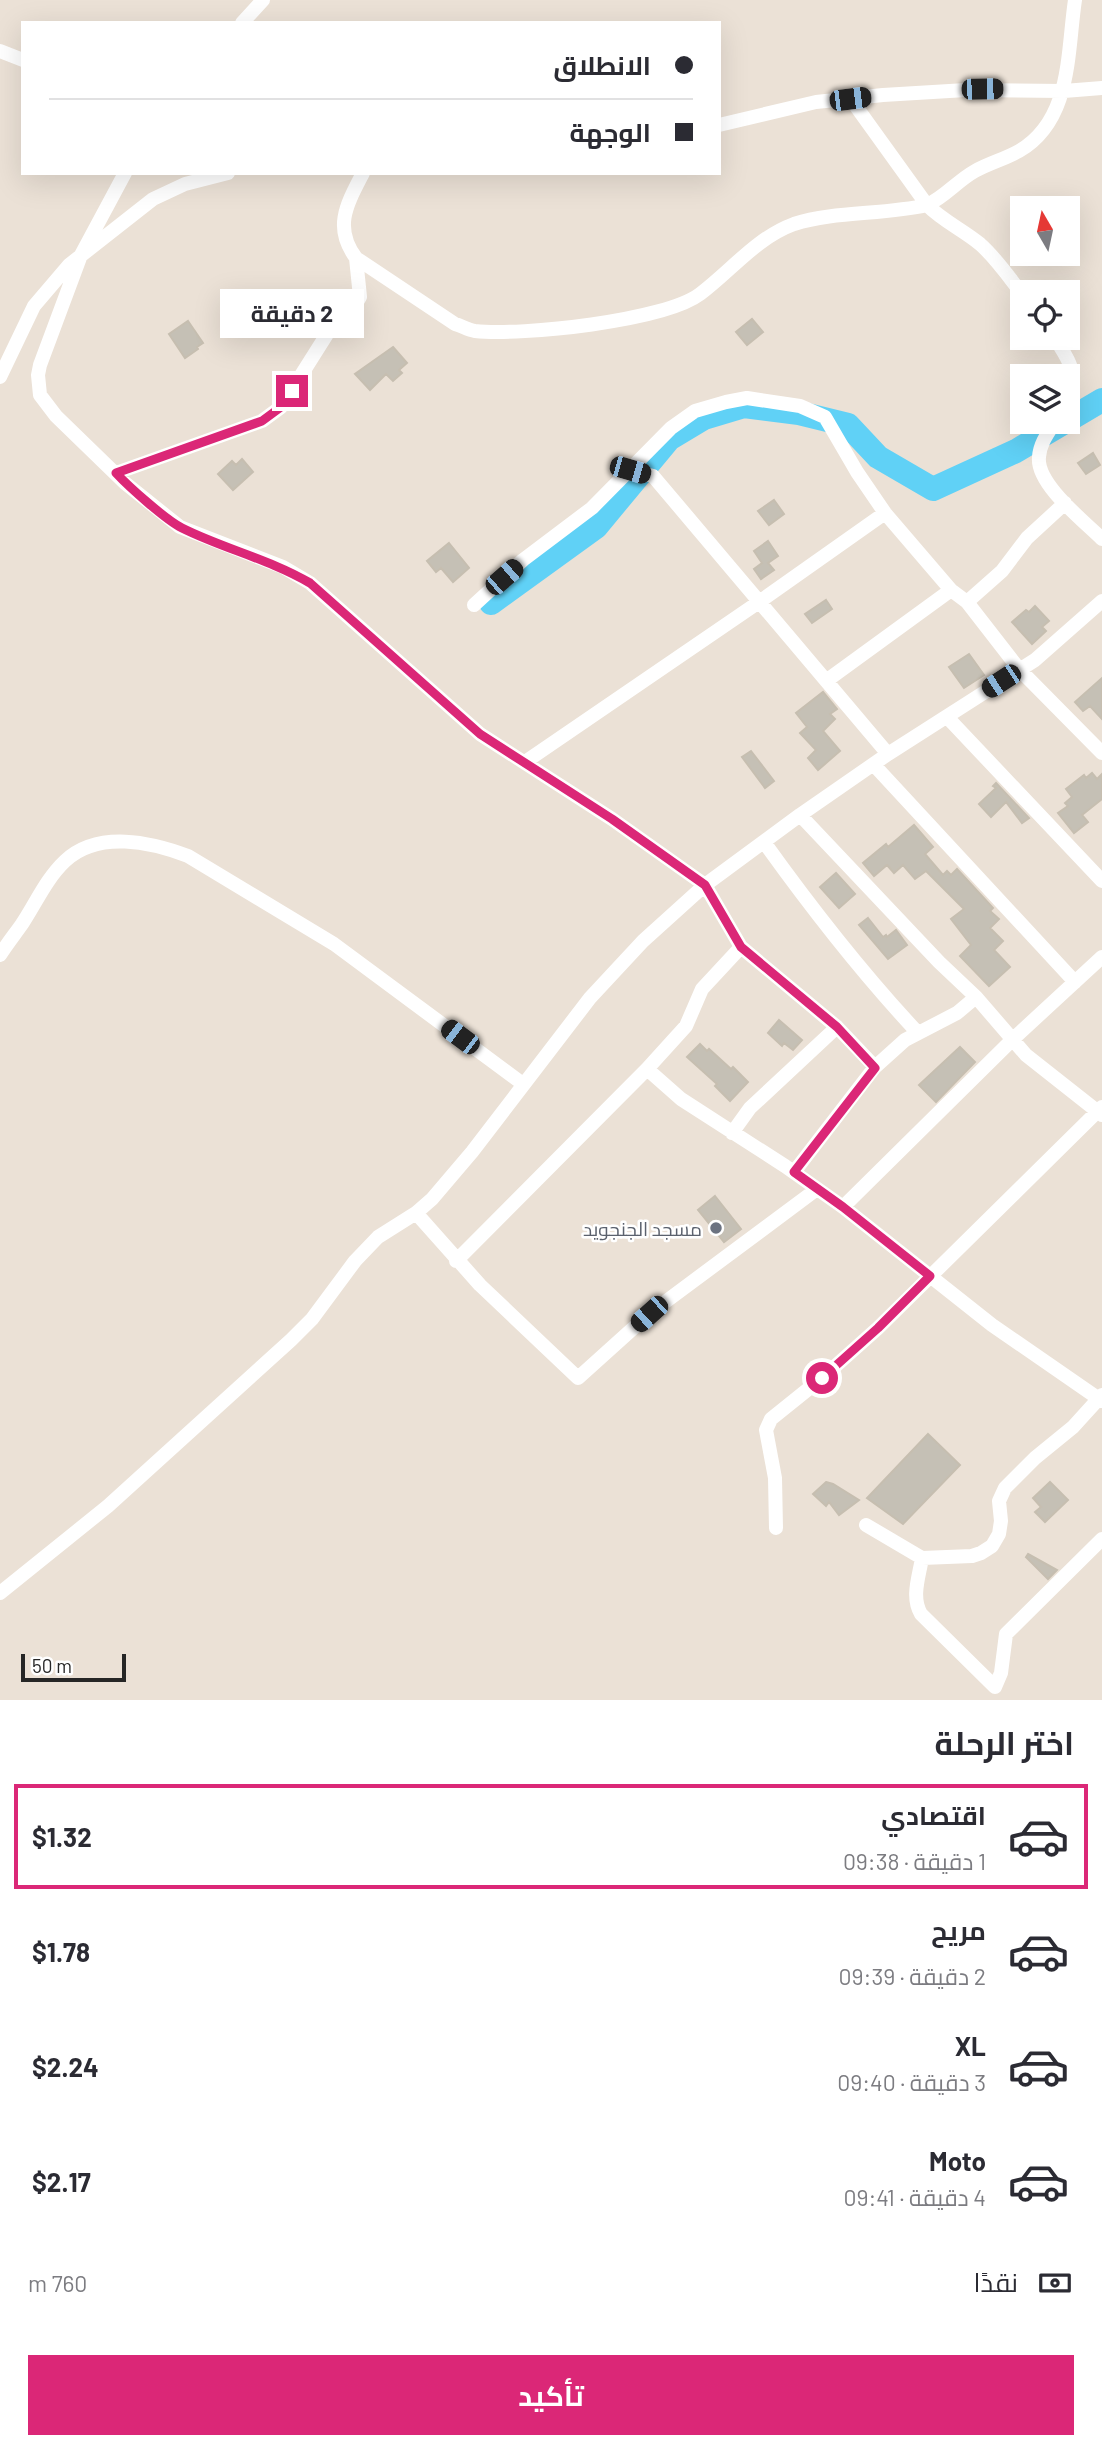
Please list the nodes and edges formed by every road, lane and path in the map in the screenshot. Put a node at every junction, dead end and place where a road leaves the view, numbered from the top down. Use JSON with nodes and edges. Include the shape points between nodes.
{"nodes":[{"id":1,"x":263,"y":0,"type":"edge"},
{"id":2,"x":1075,"y":0,"type":"edge"},
{"id":3,"x":244,"y":21,"type":"edge"},
{"id":4,"x":0,"y":51,"type":"edge"},
{"id":5,"x":21,"y":59,"type":"edge"},
{"id":6,"x":1102,"y":89,"type":"edge"},
{"id":7,"x":1063,"y":91,"type":"junction"},
{"id":8,"x":850,"y":99,"type":"junction"},
{"id":9,"x":721,"y":125,"type":"edge"},
{"id":10,"x":124,"y":175,"type":"edge"},
{"id":11,"x":220,"y":175,"type":"edge"},
{"id":12,"x":362,"y":175,"type":"edge"},
{"id":13,"x":927,"y":205,"type":"junction"},
{"id":14,"x":81,"y":255,"type":"junction"},
{"id":15,"x":356,"y":258,"type":"junction"},
{"id":16,"x":1011,"y":280,"type":"edge"},
{"id":17,"x":0,"y":377,"type":"edge"},
{"id":18,"x":1047,"y":434,"type":"edge"},
{"id":19,"x":630,"y":470,"type":"junction"},
{"id":20,"x":116,"y":473,"type":"junction"},
{"id":21,"x":1065,"y":503,"type":"junction"},
{"id":22,"x":885,"y":513,"type":"junction"},
{"id":23,"x":1102,"y":539,"type":"edge"},
{"id":24,"x":951,"y":590,"type":"junction"},
{"id":25,"x":1102,"y":601,"type":"edge"},
{"id":26,"x":759,"y":602,"type":"junction"},
{"id":27,"x":967,"y":602,"type":"junction"},
{"id":28,"x":474,"y":605,"type":"dead end"},
{"id":29,"x":1019,"y":670,"type":"junction"},
{"id":30,"x":826,"y":681,"type":"junction"},
{"id":31,"x":947,"y":717,"type":"junction"},
{"id":32,"x":1099,"y":745,"type":"edge"},
{"id":33,"x":888,"y":754,"type":"junction"},
{"id":34,"x":525,"y":762,"type":"junction"},
{"id":35,"x":874,"y":765,"type":"junction"},
{"id":36,"x":800,"y":815,"type":"junction"},
{"id":37,"x":764,"y":842,"type":"junction"},
{"id":38,"x":1102,"y":881,"type":"edge"},
{"id":39,"x":705,"y":885,"type":"junction"},
{"id":40,"x":741,"y":947,"type":"junction"},
{"id":41,"x":0,"y":955,"type":"edge"},
{"id":42,"x":1102,"y":957,"type":"edge"},
{"id":43,"x":1075,"y":982,"type":"junction"},
{"id":44,"x":976,"y":997,"type":"junction"},
{"id":45,"x":837,"y":1027,"type":"junction"},
{"id":46,"x":918,"y":1033,"type":"junction"},
{"id":47,"x":1013,"y":1039,"type":"junction"},
{"id":48,"x":875,"y":1068,"type":"junction"},
{"id":49,"x":647,"y":1069,"type":"junction"},
{"id":50,"x":523,"y":1084,"type":"junction"},
{"id":51,"x":1100,"y":1111,"type":"edge"},
{"id":52,"x":732,"y":1133,"type":"junction"},
{"id":53,"x":794,"y":1172,"type":"junction"},
{"id":54,"x":817,"y":1189,"type":"junction"},
{"id":55,"x":843,"y":1207,"type":"junction"},
{"id":56,"x":416,"y":1213,"type":"junction"},
{"id":57,"x":456,"y":1261,"type":"junction"},
{"id":58,"x":930,"y":1276,"type":"junction"},
{"id":59,"x":1101,"y":1398,"type":"edge"},
{"id":60,"x":866,"y":1525,"type":"dead end"},
{"id":61,"x":776,"y":1528,"type":"dead end"},
{"id":62,"x":1102,"y":1539,"type":"edge"},
{"id":63,"x":922,"y":1558,"type":"junction"},
{"id":64,"x":0,"y":1593,"type":"edge"}],
"edges":[{"from":1,"to":3,"type":"street"},
{"from":2,"to":7,"type":"street"},
{"from":4,"to":5,"type":"street"},
{"from":6,"to":7,"type":"street"},
{"from":7,"to":8,"type":"street","via":[[956,90]]},
{"from":7,"to":13,"type":"street","via":[[1055,114],[1033,141],[976,170]]},
{"from":8,"to":9,"type":"street","via":[[816,102]]},
{"from":8,"to":13,"type":"street"},
{"from":10,"to":14,"type":"street"},
{"from":11,"to":14,"type":"street","via":[[153,199]]},
{"from":12,"to":15,"type":"street","via":[[342,223],[346,245]]},
{"from":13,"to":15,"type":"street","via":[[796,224],[771,235],[699,295],[670,309],[553,328],[473,331],[440,316]]},
{"from":13,"to":16,"type":"street","via":[[993,256]]},
{"from":14,"to":17,"type":"street","via":[[34,306]]},
{"from":14,"to":20,"type":"street","via":[[40,365],[38,386],[56,416]]},
{"from":15,"to":20,"type":"street","via":[[360,297],[329,331],[281,407],[262,421]]},
{"from":18,"to":21,"type":"street","via":[[1039,466]]},
{"from":19,"to":22,"type":"street","via":[[671,428],[695,411],[747,398],[772,400],[825,417]]},
{"from":19,"to":26,"type":"street","via":[[653,477]]},
{"from":19,"to":28,"type":"street","via":[[592,508],[523,560]]},
{"from":20,"to":34,"type":"street","via":[[180,527],[283,567],[310,583],[480,734]]},
{"from":21,"to":23,"type":"street"},
{"from":21,"to":27,"type":"street"},
{"from":22,"to":24,"type":"street"},
{"from":22,"to":26,"type":"street"},
{"from":24,"to":27,"type":"street"},
{"from":24,"to":30,"type":"street"},
{"from":25,"to":29,"type":"street"},
{"from":26,"to":30,"type":"street"},
{"from":26,"to":34,"type":"street"},
{"from":27,"to":29,"type":"street"},
{"from":29,"to":31,"type":"street"},
{"from":29,"to":32,"type":"street"},
{"from":30,"to":33,"type":"street"},
{"from":31,"to":33,"type":"street"},
{"from":31,"to":38,"type":"street"},
{"from":33,"to":35,"type":"street"},
{"from":34,"to":39,"type":"street"},
{"from":35,"to":36,"type":"street"},
{"from":35,"to":43,"type":"street"},
{"from":36,"to":37,"type":"street"},
{"from":36,"to":44,"type":"street"},
{"from":37,"to":39,"type":"street"},
{"from":37,"to":46,"type":"street","via":[[878,991]]},
{"from":39,"to":40,"type":"street"},
{"from":39,"to":50,"type":"street","via":[[598,988]]},
{"from":40,"to":45,"type":"street"},
{"from":40,"to":49,"type":"street","via":[[702,989],[686,1026]]},
{"from":41,"to":50,"type":"street","via":[[65,861],[100,844],[148,843],[188,856],[334,944]]},
{"from":42,"to":43,"type":"street"},
{"from":43,"to":47,"type":"street"},
{"from":44,"to":46,"type":"street","via":[[957,1013]]},
{"from":44,"to":47,"type":"street"},
{"from":45,"to":48,"type":"street"},
{"from":45,"to":52,"type":"street","via":[[750,1108]]},
{"from":46,"to":48,"type":"street"},
{"from":47,"to":51,"type":"street","via":[[1045,1072]]},
{"from":47,"to":55,"type":"street"},
{"from":48,"to":53,"type":"street"},
{"from":49,"to":52,"type":"street","via":[[681,1099]]},
{"from":49,"to":57,"type":"street"},
{"from":50,"to":56,"type":"street","via":[[472,1152]]},
{"from":51,"to":58,"type":"street"},
{"from":52,"to":53,"type":"street"},
{"from":53,"to":54,"type":"street"},
{"from":54,"to":55,"type":"street"},
{"from":54,"to":57,"type":"street","via":[[649,1314],[578,1378]]},
{"from":55,"to":58,"type":"street"},
{"from":56,"to":57,"type":"street"},
{"from":56,"to":64,"type":"street","via":[[378,1237],[312,1319],[281,1349],[107,1506]]},
{"from":58,"to":59,"type":"street","via":[[992,1325]]},
{"from":58,"to":61,"type":"street","via":[[767,1425]]},
{"from":59,"to":63,"type":"street","via":[[1005,1488],[999,1501],[999,1534],[992,1546],[972,1556]]},
{"from":60,"to":63,"type":"street"},
{"from":62,"to":63,"type":"street","via":[[1006,1634],[995,1687],[920,1614],[915,1596]]}]}
